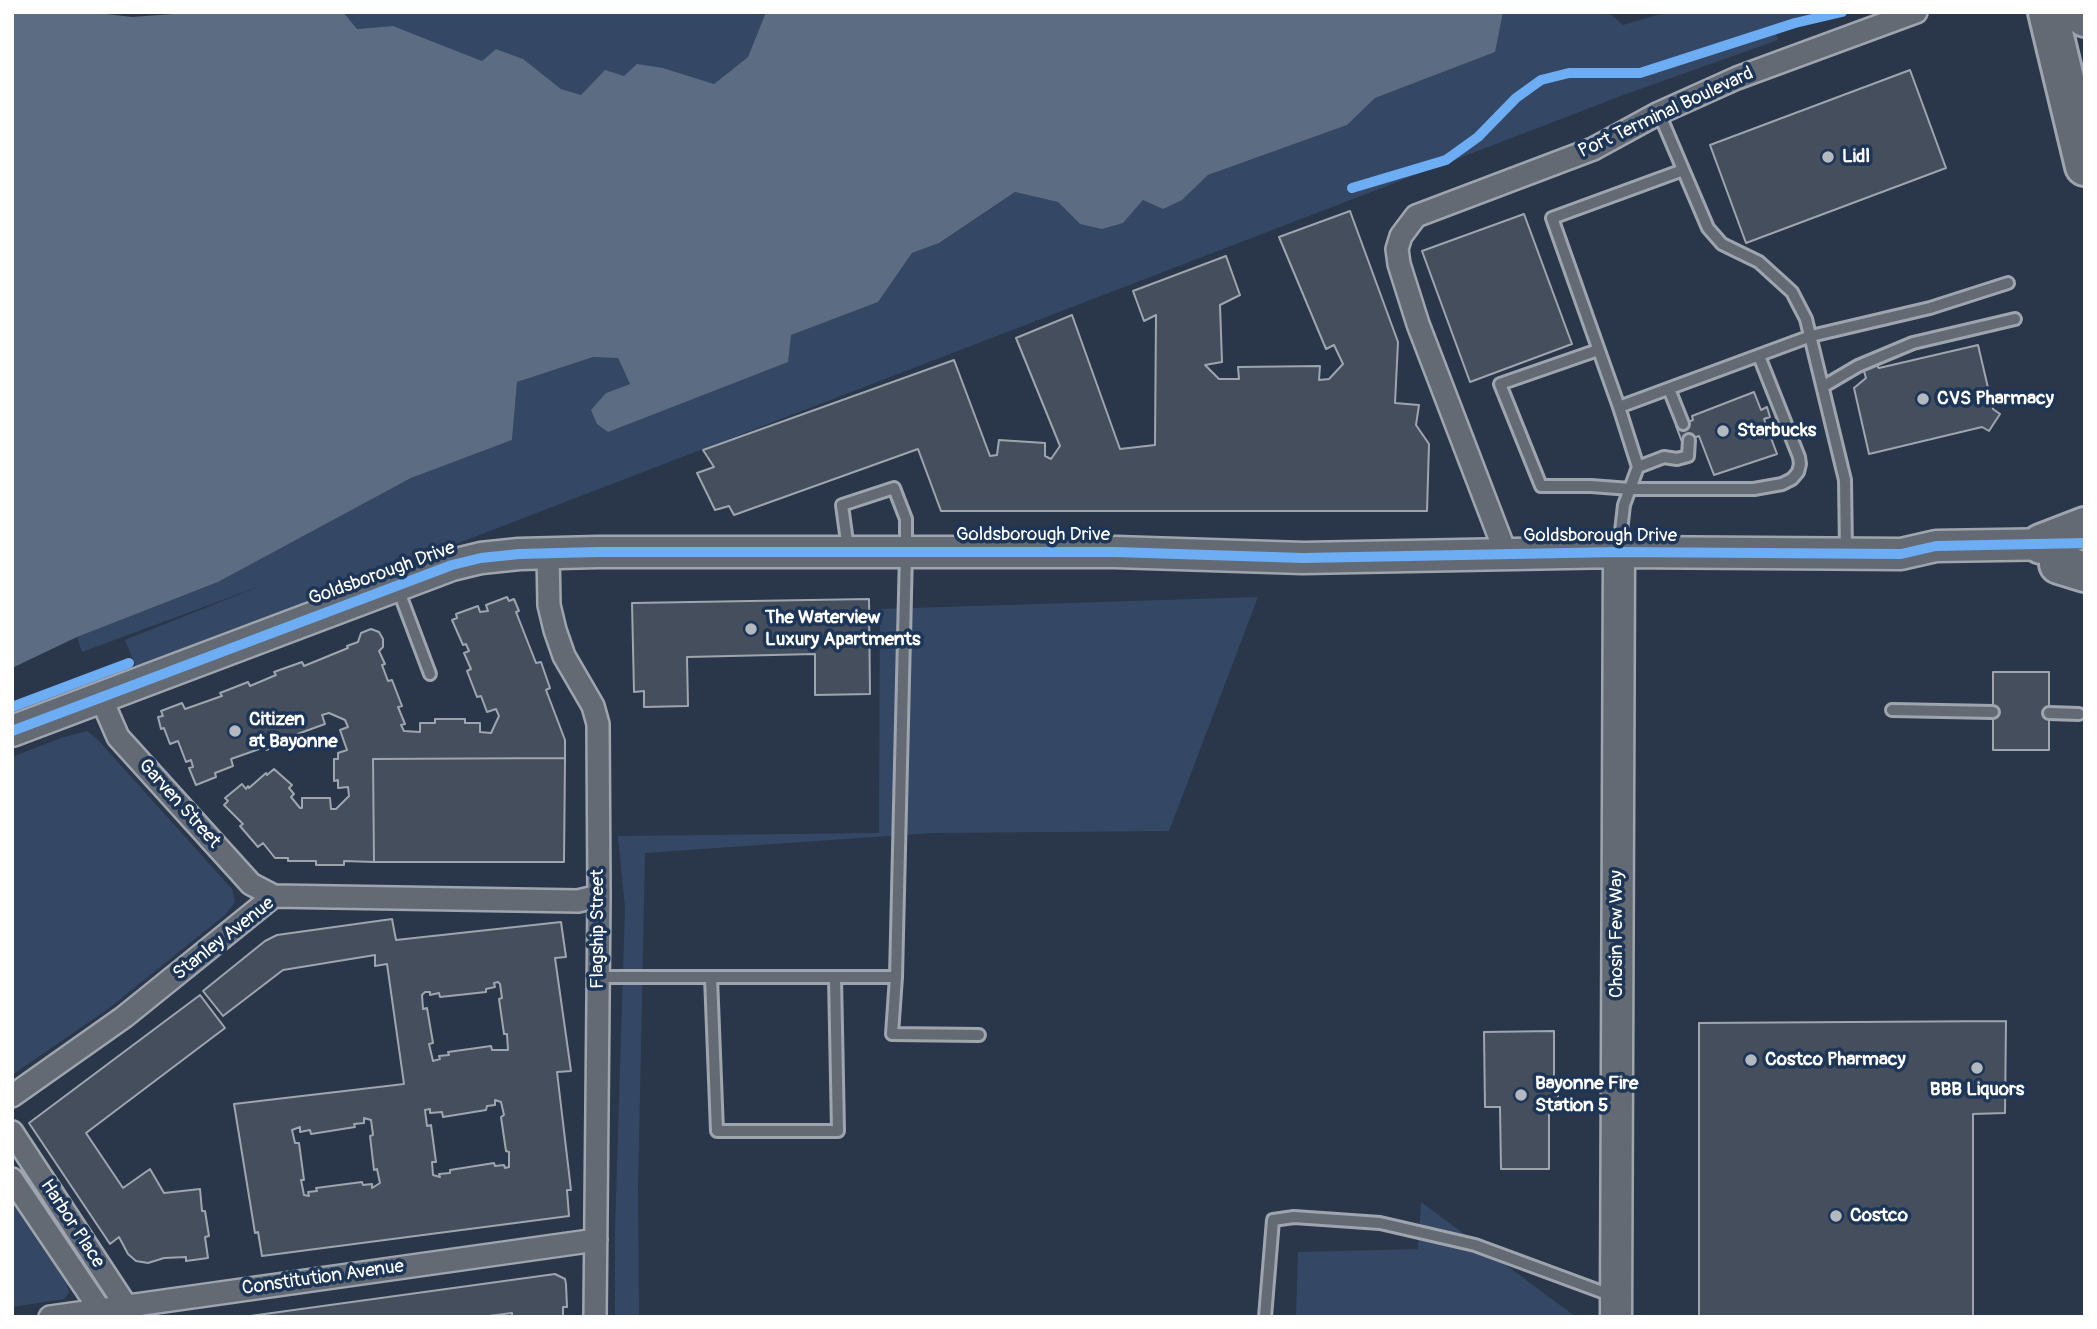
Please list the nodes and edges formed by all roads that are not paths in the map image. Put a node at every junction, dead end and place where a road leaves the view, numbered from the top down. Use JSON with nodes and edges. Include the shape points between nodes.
{"nodes":[{"id":1,"x":1916,"y":12,"type":"edge"},
{"id":2,"x":2032,"y":12,"type":"edge"},
{"id":3,"x":2048,"y":12,"type":"edge"},
{"id":4,"x":2064,"y":80,"type":"junction"},
{"id":5,"x":1659,"y":113,"type":"junction"},
{"id":6,"x":2085,"y":166,"type":"edge"},
{"id":7,"x":1683,"y":170,"type":"junction"},
{"id":8,"x":2008,"y":283,"type":"dead end"},
{"id":9,"x":2015,"y":319,"type":"dead end"},
{"id":10,"x":1811,"y":336,"type":"junction"},
{"id":11,"x":1598,"y":349,"type":"junction"},
{"id":12,"x":1759,"y":356,"type":"junction"},
{"id":13,"x":1824,"y":386,"type":"junction"},
{"id":14,"x":1669,"y":389,"type":"junction"},
{"id":15,"x":1619,"y":407,"type":"junction"},
{"id":16,"x":1683,"y":424,"type":"dead end"},
{"id":17,"x":1689,"y":440,"type":"dead end"},
{"id":18,"x":1638,"y":467,"type":"junction"},
{"id":19,"x":1630,"y":489,"type":"junction"},
{"id":20,"x":2085,"y":527,"type":"edge"},
{"id":21,"x":848,"y":552,"type":"junction"},
{"id":22,"x":906,"y":552,"type":"junction"},
{"id":23,"x":1619,"y":552,"type":"junction"},
{"id":24,"x":548,"y":553,"type":"junction"},
{"id":25,"x":1506,"y":554,"type":"junction"},
{"id":26,"x":1846,"y":554,"type":"junction"},
{"id":27,"x":2071,"y":557,"type":"edge"},
{"id":28,"x":397,"y":586,"type":"junction"},
{"id":29,"x":430,"y":674,"type":"dead end"},
{"id":30,"x":101,"y":698,"type":"junction"},
{"id":31,"x":1892,"y":710,"type":"dead end"},
{"id":32,"x":1993,"y":712,"type":"dead end"},
{"id":33,"x":2049,"y":713,"type":"dead end"},
{"id":34,"x":2079,"y":714,"type":"dead end"},
{"id":35,"x":12,"y":732,"type":"edge"},
{"id":36,"x":274,"y":896,"type":"junction"},
{"id":37,"x":599,"y":896,"type":"junction"},
{"id":38,"x":896,"y":976,"type":"junction"},
{"id":39,"x":598,"y":977,"type":"junction"},
{"id":40,"x":711,"y":977,"type":"junction"},
{"id":41,"x":835,"y":977,"type":"junction"},
{"id":42,"x":979,"y":1035,"type":"dead end"},
{"id":43,"x":12,"y":1097,"type":"edge"},
{"id":44,"x":12,"y":1132,"type":"edge"},
{"id":45,"x":12,"y":1179,"type":"edge"},
{"id":46,"x":596,"y":1240,"type":"junction"},
{"id":47,"x":1616,"y":1307,"type":"edge"},
{"id":48,"x":130,"y":1311,"type":"edge"},
{"id":49,"x":103,"y":1313,"type":"edge"},
{"id":50,"x":50,"y":1317,"type":"edge"},
{"id":51,"x":595,"y":1317,"type":"edge"},
{"id":52,"x":1265,"y":1317,"type":"edge"}],
"edges":[{"from":1,"to":5,"type":"street","name":"Port Terminal Boulevard","via":[[1737,78]]},
{"from":2,"to":4,"type":"highway"},
{"from":3,"to":4,"type":"highway"},
{"from":4,"to":6,"type":"highway"},
{"from":5,"to":7,"type":"lane"},
{"from":5,"to":25,"type":"street","name":"Port Terminal Boulevard","via":[[1593,149],[1416,216],[1401,236],[1399,264],[1418,324]]},
{"from":7,"to":10,"type":"lane","via":[[1708,228],[1722,244],[1759,262],[1792,292]]},
{"from":7,"to":11,"type":"lane","via":[[1552,218]]},
{"from":8,"to":10,"type":"lane","via":[[1930,308]]},
{"from":9,"to":13,"type":"lane","via":[[1913,343]]},
{"from":10,"to":12,"type":"lane"},
{"from":10,"to":13,"type":"lane"},
{"from":11,"to":15,"type":"lane"},
{"from":11,"to":19,"type":"lane","via":[[1500,384],[1541,486]]},
{"from":12,"to":14,"type":"lane"},
{"from":12,"to":19,"type":"lane","via":[[1799,457],[1798,472],[1792,479],[1754,489]]},
{"from":13,"to":26,"type":"lane","via":[[1845,481]]},
{"from":14,"to":15,"type":"lane"},
{"from":14,"to":16,"type":"lane"},
{"from":15,"to":18,"type":"lane"},
{"from":17,"to":18,"type":"lane","via":[[1688,456],[1664,457]]},
{"from":18,"to":19,"type":"lane"},
{"from":19,"to":23,"type":"lane"},
{"from":20,"to":27,"type":"highway"},
{"from":21,"to":22,"type":"street","name":"Goldsborough Drive"},
{"from":21,"to":22,"type":"lane","via":[[842,505],[894,488],[906,519]]},
{"from":21,"to":24,"type":"street","name":"Goldsborough Drive"},
{"from":22,"to":25,"type":"street","name":"Goldsborough Drive","via":[[1303,558]]},
{"from":22,"to":38,"type":"lane"},
{"from":23,"to":25,"type":"street","name":"Goldsborough Drive"},
{"from":23,"to":26,"type":"street","name":"Goldsborough Drive"},
{"from":23,"to":47,"type":"street","name":"Chosin Few Way"},
{"from":24,"to":28,"type":"street","name":"Goldsborough Drive","via":[[466,561]]},
{"from":24,"to":37,"type":"street","name":"Flagship Street","via":[[549,605],[557,637],[593,706],[597,724]]},
{"from":26,"to":27,"type":"street","name":"Goldsborough Drive","via":[[1900,554],[1934,563]]},
{"from":28,"to":29,"type":"lane"},
{"from":28,"to":30,"type":"street","name":"Goldsborough Drive"},
{"from":30,"to":35,"type":"street","name":"Goldsborough Drive"},
{"from":30,"to":36,"type":"street","name":"Garven Street","via":[[118,737],[251,884]]},
{"from":31,"to":32,"type":"lane"},
{"from":33,"to":34,"type":"lane"},
{"from":36,"to":37,"type":"street","name":"Stanley Avenue","via":[[578,901]]},
{"from":36,"to":43,"type":"street","name":"Stanley Avenue","via":[[124,1017]]},
{"from":37,"to":39,"type":"street","name":"Flagship Street"},
{"from":38,"to":41,"type":"lane"},
{"from":38,"to":42,"type":"lane","via":[[892,1034]]},
{"from":39,"to":40,"type":"lane"},
{"from":39,"to":46,"type":"street","name":"Flagship Street"},
{"from":40,"to":41,"type":"lane"},
{"from":40,"to":41,"type":"lane","via":[[718,1131],[838,1132]]},
{"from":44,"to":48,"type":"street","name":"Harbor Place"},
{"from":45,"to":49,"type":"street","name":"Harbor Place"},
{"from":46,"to":48,"type":"street","name":"Constitution Avenue"},
{"from":46,"to":51,"type":"street","name":"Flagship Street"},
{"from":47,"to":52,"type":"lane","via":[[1475,1245],[1380,1223],[1294,1217],[1273,1220]]},
{"from":48,"to":49,"type":"street","name":"Constitution Avenue"},
{"from":49,"to":50,"type":"street","name":"Constitution Avenue"}]}
